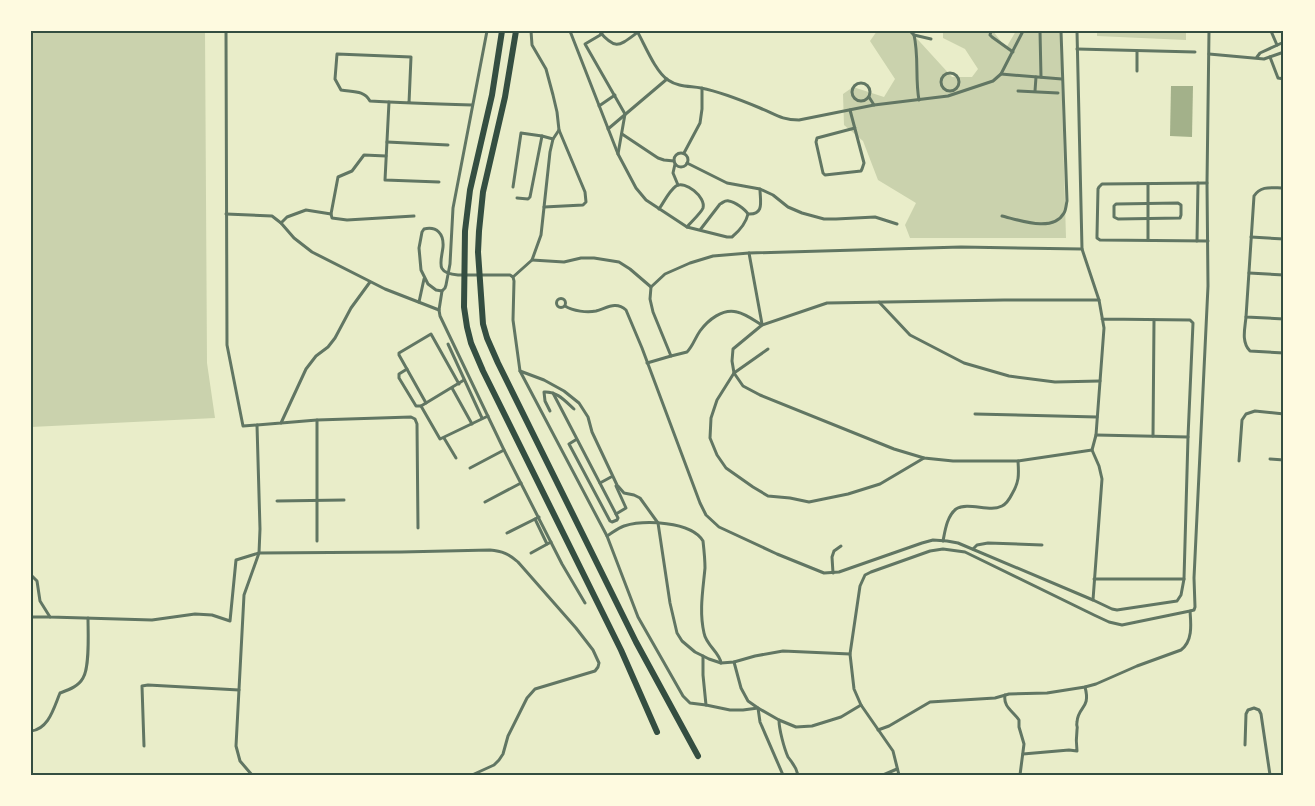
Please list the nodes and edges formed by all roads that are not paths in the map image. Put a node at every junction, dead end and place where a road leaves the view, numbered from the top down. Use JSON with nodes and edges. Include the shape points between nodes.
{"nodes":[{"id":1,"x":226,"y":31,"type":"edge"},
{"id":2,"x":487,"y":31,"type":"edge"},
{"id":3,"x":502,"y":31,"type":"edge"},
{"id":4,"x":516,"y":31,"type":"edge"},
{"id":5,"x":531,"y":31,"type":"edge"},
{"id":6,"x":570,"y":31,"type":"edge"},
{"id":7,"x":910,"y":31,"type":"edge"},
{"id":8,"x":991,"y":31,"type":"edge"},
{"id":9,"x":1040,"y":31,"type":"edge"},
{"id":10,"x":1061,"y":31,"type":"edge"},
{"id":11,"x":1077,"y":31,"type":"edge"},
{"id":12,"x":1209,"y":31,"type":"edge"},
{"id":13,"x":1271,"y":31,"type":"edge"},
{"id":14,"x":638,"y":32,"type":"edge"},
{"id":15,"x":1021,"y":32,"type":"edge"},
{"id":16,"x":601,"y":33,"type":"edge"},
{"id":17,"x":914,"y":34,"type":"junction"},
{"id":18,"x":931,"y":39,"type":"dead end"},
{"id":19,"x":1284,"y":42,"type":"edge"},
{"id":20,"x":585,"y":44,"type":"junction"},
{"id":21,"x":1277,"y":45,"type":"junction"},
{"id":22,"x":576,"y":48,"type":"junction"},
{"id":23,"x":1077,"y":49,"type":"junction"},
{"id":24,"x":1137,"y":50,"type":"junction"},
{"id":25,"x":1013,"y":52,"type":"junction"},
{"id":26,"x":1195,"y":52,"type":"dead end"},
{"id":27,"x":1284,"y":52,"type":"edge"},
{"id":28,"x":1209,"y":54,"type":"junction"},
{"id":29,"x":1256,"y":57,"type":"junction"},
{"id":30,"x":1270,"y":57,"type":"junction"},
{"id":31,"x":1137,"y":71,"type":"dead end"},
{"id":32,"x":1001,"y":74,"type":"junction"},
{"id":33,"x":1036,"y":77,"type":"junction"},
{"id":34,"x":1041,"y":77,"type":"junction"},
{"id":35,"x":667,"y":79,"type":"junction"},
{"id":36,"x":1062,"y":79,"type":"junction"},
{"id":37,"x":1284,"y":79,"type":"edge"},
{"id":38,"x":702,"y":88,"type":"junction"},
{"id":39,"x":1018,"y":90,"type":"dead end"},
{"id":40,"x":954,"y":92,"type":"junction"},
{"id":41,"x":1035,"y":92,"type":"junction"},
{"id":42,"x":1058,"y":93,"type":"dead end"},
{"id":43,"x":615,"y":95,"type":"junction"},
{"id":44,"x":869,"y":96,"type":"junction"},
{"id":45,"x":854,"y":97,"type":"junction"},
{"id":46,"x":919,"y":100,"type":"junction"},
{"id":47,"x":389,"y":102,"type":"junction"},
{"id":48,"x":409,"y":103,"type":"junction"},
{"id":49,"x":472,"y":105,"type":"junction"},
{"id":50,"x":874,"y":105,"type":"junction"},
{"id":51,"x":599,"y":106,"type":"junction"},
{"id":52,"x":856,"y":108,"type":"junction"},
{"id":53,"x":850,"y":110,"type":"junction"},
{"id":54,"x":625,"y":114,"type":"junction"},
{"id":55,"x":608,"y":128,"type":"junction"},
{"id":56,"x":855,"y":128,"type":"junction"},
{"id":57,"x":559,"y":130,"type":"junction"},
{"id":58,"x":622,"y":134,"type":"junction"},
{"id":59,"x":542,"y":136,"type":"junction"},
{"id":60,"x":553,"y":139,"type":"junction"},
{"id":61,"x":387,"y":142,"type":"junction"},
{"id":62,"x":448,"y":146,"type":"dead end"},
{"id":63,"x":684,"y":153,"type":"junction"},
{"id":64,"x":618,"y":154,"type":"junction"},
{"id":65,"x":386,"y":156,"type":"junction"},
{"id":66,"x":674,"y":162,"type":"junction"},
{"id":67,"x":687,"y":163,"type":"junction"},
{"id":68,"x":439,"y":182,"type":"dead end"},
{"id":69,"x":1198,"y":183,"type":"junction"},
{"id":70,"x":1207,"y":183,"type":"junction"},
{"id":71,"x":1148,"y":184,"type":"junction"},
{"id":72,"x":678,"y":185,"type":"junction"},
{"id":73,"x":512,"y":187,"type":"dead end"},
{"id":74,"x":1284,"y":188,"type":"edge"},
{"id":75,"x":760,"y":189,"type":"junction"},
{"id":76,"x":517,"y":198,"type":"dead end"},
{"id":77,"x":1148,"y":204,"type":"junction"},
{"id":78,"x":544,"y":206,"type":"junction"},
{"id":79,"x":659,"y":209,"type":"junction"},
{"id":80,"x":226,"y":214,"type":"junction"},
{"id":81,"x":331,"y":214,"type":"junction"},
{"id":82,"x":748,"y":214,"type":"junction"},
{"id":83,"x":414,"y":216,"type":"dead end"},
{"id":84,"x":1002,"y":216,"type":"dead end"},
{"id":85,"x":1148,"y":219,"type":"junction"},
{"id":86,"x":280,"y":223,"type":"junction"},
{"id":87,"x":897,"y":224,"type":"dead end"},
{"id":88,"x":688,"y":227,"type":"junction"},
{"id":89,"x":700,"y":230,"type":"junction"},
{"id":90,"x":1251,"y":237,"type":"junction"},
{"id":91,"x":1284,"y":239,"type":"edge"},
{"id":92,"x":1148,"y":240,"type":"junction"},
{"id":93,"x":1197,"y":241,"type":"junction"},
{"id":94,"x":1208,"y":241,"type":"junction"},
{"id":95,"x":1082,"y":249,"type":"junction"},
{"id":96,"x":749,"y":253,"type":"junction"},
{"id":97,"x":532,"y":260,"type":"junction"},
{"id":98,"x":1249,"y":273,"type":"junction"},
{"id":99,"x":1284,"y":275,"type":"edge"},
{"id":100,"x":513,"y":277,"type":"junction"},
{"id":101,"x":425,"y":279,"type":"junction"},
{"id":102,"x":370,"y":282,"type":"junction"},
{"id":103,"x":651,"y":287,"type":"junction"},
{"id":104,"x":442,"y":291,"type":"junction"},
{"id":105,"x":1099,"y":300,"type":"junction"},
{"id":106,"x":879,"y":301,"type":"junction"},
{"id":107,"x":419,"y":302,"type":"junction"},
{"id":108,"x":565,"y":306,"type":"dead end"},
{"id":109,"x":439,"y":310,"type":"junction"},
{"id":110,"x":1246,"y":317,"type":"junction"},
{"id":111,"x":1102,"y":319,"type":"junction"},
{"id":112,"x":1284,"y":319,"type":"edge"},
{"id":113,"x":1154,"y":320,"type":"junction"},
{"id":114,"x":762,"y":325,"type":"junction"},
{"id":115,"x":448,"y":344,"type":"dead end"},
{"id":116,"x":768,"y":349,"type":"dead end"},
{"id":117,"x":1284,"y":353,"type":"edge"},
{"id":118,"x":671,"y":356,"type":"junction"},
{"id":119,"x":647,"y":364,"type":"junction"},
{"id":120,"x":407,"y":368,"type":"junction"},
{"id":121,"x":520,"y":371,"type":"junction"},
{"id":122,"x":734,"y":374,"type":"junction"},
{"id":123,"x":464,"y":380,"type":"junction"},
{"id":124,"x":1100,"y":381,"type":"junction"},
{"id":125,"x":459,"y":384,"type":"junction"},
{"id":126,"x":452,"y":388,"type":"junction"},
{"id":127,"x":553,"y":393,"type":"junction"},
{"id":128,"x":426,"y":403,"type":"junction"},
{"id":129,"x":547,"y":405,"type":"junction"},
{"id":130,"x":421,"y":406,"type":"junction"},
{"id":131,"x":540,"y":408,"type":"junction"},
{"id":132,"x":574,"y":409,"type":"dead end"},
{"id":133,"x":550,"y":411,"type":"dead end"},
{"id":134,"x":975,"y":414,"type":"dead end"},
{"id":135,"x":1284,"y":414,"type":"edge"},
{"id":136,"x":488,"y":416,"type":"junction"},
{"id":137,"x":1097,"y":416,"type":"junction"},
{"id":138,"x":482,"y":418,"type":"junction"},
{"id":139,"x":317,"y":420,"type":"junction"},
{"id":140,"x":281,"y":423,"type":"junction"},
{"id":141,"x":472,"y":424,"type":"junction"},
{"id":142,"x":257,"y":425,"type":"junction"},
{"id":143,"x":1096,"y":435,"type":"junction"},
{"id":144,"x":1152,"y":436,"type":"junction"},
{"id":145,"x":1188,"y":437,"type":"junction"},
{"id":146,"x":444,"y":438,"type":"junction"},
{"id":147,"x":577,"y":439,"type":"junction"},
{"id":148,"x":570,"y":446,"type":"junction"},
{"id":149,"x":504,"y":450,"type":"junction"},
{"id":150,"x":562,"y":450,"type":"junction"},
{"id":151,"x":1092,"y":450,"type":"junction"},
{"id":152,"x":456,"y":458,"type":"dead end"},
{"id":153,"x":924,"y":458,"type":"junction"},
{"id":154,"x":1270,"y":459,"type":"dead end"},
{"id":155,"x":1284,"y":460,"type":"edge"},
{"id":156,"x":1018,"y":461,"type":"junction"},
{"id":157,"x":1239,"y":461,"type":"dead end"},
{"id":158,"x":470,"y":468,"type":"dead end"},
{"id":159,"x":607,"y":469,"type":"dead end"},
{"id":160,"x":611,"y":477,"type":"junction"},
{"id":161,"x":522,"y":483,"type":"junction"},
{"id":162,"x":600,"y":483,"type":"junction"},
{"id":163,"x":597,"y":497,"type":"junction"},
{"id":164,"x":277,"y":500,"type":"dead end"},
{"id":165,"x":317,"y":500,"type":"junction"},
{"id":166,"x":344,"y":500,"type":"dead end"},
{"id":167,"x":485,"y":502,"type":"dead end"},
{"id":168,"x":589,"y":502,"type":"junction"},
{"id":169,"x":616,"y":514,"type":"junction"},
{"id":170,"x":537,"y":518,"type":"junction"},
{"id":171,"x":616,"y":520,"type":"junction"},
{"id":172,"x":658,"y":522,"type":"junction"},
{"id":173,"x":418,"y":528,"type":"dead end"},
{"id":174,"x":619,"y":528,"type":"junction"},
{"id":175,"x":506,"y":533,"type":"dead end"},
{"id":176,"x":607,"y":536,"type":"junction"},
{"id":177,"x":317,"y":541,"type":"dead end"},
{"id":178,"x":943,"y":541,"type":"junction"},
{"id":179,"x":551,"y":542,"type":"junction"},
{"id":180,"x":547,"y":544,"type":"junction"},
{"id":181,"x":1042,"y":545,"type":"dead end"},
{"id":182,"x":841,"y":546,"type":"dead end"},
{"id":183,"x":973,"y":549,"type":"junction"},
{"id":184,"x":259,"y":553,"type":"junction"},
{"id":185,"x":531,"y":553,"type":"dead end"},
{"id":186,"x":833,"y":573,"type":"junction"},
{"id":187,"x":31,"y":575,"type":"edge"},
{"id":188,"x":1094,"y":579,"type":"junction"},
{"id":189,"x":1184,"y":579,"type":"junction"},
{"id":190,"x":1093,"y":600,"type":"junction"},
{"id":191,"x":585,"y":603,"type":"dead end"},
{"id":192,"x":1190,"y":611,"type":"junction"},
{"id":193,"x":31,"y":617,"type":"edge"},
{"id":194,"x":50,"y":617,"type":"junction"},
{"id":195,"x":88,"y":618,"type":"junction"},
{"id":196,"x":850,"y":654,"type":"junction"},
{"id":197,"x":702,"y":656,"type":"junction"},
{"id":198,"x":734,"y":662,"type":"junction"},
{"id":199,"x":720,"y":663,"type":"junction"},
{"id":200,"x":1085,"y":687,"type":"junction"},
{"id":201,"x":239,"y":690,"type":"junction"},
{"id":202,"x":1006,"y":695,"type":"junction"},
{"id":203,"x":706,"y":704,"type":"junction"},
{"id":204,"x":861,"y":705,"type":"junction"},
{"id":205,"x":758,"y":708,"type":"junction"},
{"id":206,"x":778,"y":720,"type":"junction"},
{"id":207,"x":31,"y":730,"type":"edge"},
{"id":208,"x":878,"y":730,"type":"junction"},
{"id":209,"x":658,"y":732,"type":"dead end"},
{"id":210,"x":1245,"y":745,"type":"dead end"},
{"id":211,"x":144,"y":746,"type":"dead end"},
{"id":212,"x":1023,"y":754,"type":"junction"},
{"id":213,"x":698,"y":756,"type":"dead end"},
{"id":214,"x":897,"y":769,"type":"junction"},
{"id":215,"x":252,"y":775,"type":"edge"},
{"id":216,"x":472,"y":775,"type":"edge"},
{"id":217,"x":783,"y":775,"type":"edge"},
{"id":218,"x":798,"y":775,"type":"edge"},
{"id":219,"x":882,"y":775,"type":"edge"},
{"id":220,"x":899,"y":775,"type":"edge"},
{"id":221,"x":1020,"y":775,"type":"edge"},
{"id":222,"x":1270,"y":775,"type":"edge"}],
"edges":[{"from":1,"to":80,"type":"street"},
{"from":2,"to":49,"type":"street"},
{"from":3,"to":209,"type":"highway","via":[[492,95],[467,209],[464,307],[467,327],[483,371]]},
{"from":4,"to":213,"type":"highway","via":[[480,211],[478,252],[483,324],[498,363],[636,642]]},
{"from":5,"to":57,"type":"street","via":[[532,45],[546,70]]},
{"from":6,"to":22,"type":"street"},
{"from":7,"to":17,"type":"street"},
{"from":8,"to":25,"type":"street","via":[[992,37]]},
{"from":9,"to":34,"type":"street"},
{"from":10,"to":36,"type":"street"},
{"from":11,"to":23,"type":"street"},
{"from":12,"to":28,"type":"street"},
{"from":13,"to":21,"type":"street"},
{"from":14,"to":16,"type":"street","via":[[621,44],[609,42]]},
{"from":14,"to":35,"type":"street"},
{"from":15,"to":25,"type":"street"},
{"from":16,"to":20,"type":"street"},
{"from":17,"to":18,"type":"street"},
{"from":17,"to":46,"type":"street"},
{"from":19,"to":21,"type":"street"},
{"from":20,"to":22,"type":"street"},
{"from":20,"to":43,"type":"street"},
{"from":21,"to":29,"type":"street"},
{"from":22,"to":51,"type":"street"},
{"from":23,"to":24,"type":"street"},
{"from":23,"to":95,"type":"street"},
{"from":24,"to":26,"type":"street"},
{"from":24,"to":31,"type":"street"},
{"from":25,"to":32,"type":"street"},
{"from":27,"to":30,"type":"street"},
{"from":28,"to":29,"type":"street"},
{"from":28,"to":70,"type":"street"},
{"from":29,"to":30,"type":"street"},
{"from":30,"to":37,"type":"street","via":[[1278,78]]},
{"from":32,"to":33,"type":"street"},
{"from":32,"to":40,"type":"street","via":[[993,81]]},
{"from":33,"to":34,"type":"street"},
{"from":33,"to":41,"type":"street"},
{"from":34,"to":36,"type":"street"},
{"from":35,"to":38,"type":"street","via":[[680,86]]},
{"from":35,"to":54,"type":"street"},
{"from":36,"to":84,"type":"street","via":[[1067,201],[1064,213],[1052,223],[1037,224]]},
{"from":38,"to":53,"type":"street","via":[[790,120]]},
{"from":38,"to":63,"type":"street","via":[[700,123]]},
{"from":39,"to":41,"type":"street"},
{"from":40,"to":40,"type":"street","via":[[945,90],[941,85],[946,74],[958,79]]},
{"from":40,"to":46,"type":"street"},
{"from":41,"to":42,"type":"street"},
{"from":43,"to":51,"type":"street"},
{"from":43,"to":54,"type":"street"},
{"from":44,"to":45,"type":"street","via":[[862,101]]},
{"from":44,"to":45,"type":"street","via":[[868,86],[860,83],[853,89]]},
{"from":44,"to":50,"type":"street"},
{"from":45,"to":52,"type":"street"},
{"from":46,"to":50,"type":"street"},
{"from":47,"to":48,"type":"street"},
{"from":47,"to":48,"type":"street","via":[[370,101],[363,93],[341,90],[335,79],[337,54],[411,56]]},
{"from":47,"to":61,"type":"street"},
{"from":48,"to":49,"type":"street"},
{"from":49,"to":104,"type":"street","via":[[453,208],[450,264]]},
{"from":50,"to":52,"type":"street"},
{"from":51,"to":55,"type":"street"},
{"from":52,"to":53,"type":"street"},
{"from":53,"to":56,"type":"street"},
{"from":54,"to":55,"type":"street"},
{"from":54,"to":58,"type":"street"},
{"from":55,"to":64,"type":"street"},
{"from":56,"to":56,"type":"street","via":[[864,163],[861,171],[825,175],[817,138]]},
{"from":57,"to":60,"type":"street"},
{"from":57,"to":78,"type":"street","via":[[585,192],[586,202],[583,205]]},
{"from":58,"to":64,"type":"street"},
{"from":58,"to":66,"type":"street","via":[[658,158]]},
{"from":59,"to":60,"type":"street"},
{"from":59,"to":73,"type":"street","via":[[521,134]]},
{"from":59,"to":76,"type":"street","via":[[530,197]]},
{"from":60,"to":78,"type":"street"},
{"from":61,"to":62,"type":"street"},
{"from":61,"to":65,"type":"street"},
{"from":63,"to":66,"type":"street","via":[[676,155]]},
{"from":63,"to":67,"type":"street"},
{"from":64,"to":79,"type":"street","via":[[636,188]]},
{"from":65,"to":68,"type":"street","via":[[385,180]]},
{"from":65,"to":81,"type":"street","via":[[364,155],[352,171],[338,177]]},
{"from":66,"to":67,"type":"street","via":[[681,167]]},
{"from":66,"to":72,"type":"street","via":[[673,173]]},
{"from":67,"to":75,"type":"street","via":[[727,184]]},
{"from":69,"to":70,"type":"street"},
{"from":69,"to":71,"type":"street"},
{"from":69,"to":93,"type":"street"},
{"from":70,"to":94,"type":"street"},
{"from":71,"to":77,"type":"street"},
{"from":71,"to":92,"type":"street","via":[[1098,186],[1097,235],[1100,240]]},
{"from":72,"to":79,"type":"street"},
{"from":72,"to":88,"type":"street","via":[[683,184],[703,201],[703,209]]},
{"from":74,"to":90,"type":"street","via":[[1264,187],[1258,190],[1254,196]]},
{"from":75,"to":82,"type":"street","via":[[758,213]]},
{"from":75,"to":87,"type":"street","via":[[795,211],[824,219],[875,216]]},
{"from":77,"to":85,"type":"street"},
{"from":77,"to":85,"type":"street","via":[[1181,205],[1180,218]]},
{"from":77,"to":85,"type":"street","via":[[1116,204],[1114,217]]},
{"from":78,"to":97,"type":"street","via":[[541,235]]},
{"from":79,"to":88,"type":"street"},
{"from":80,"to":86,"type":"street","via":[[272,216]]},
{"from":80,"to":142,"type":"street","via":[[227,345],[243,426]]},
{"from":81,"to":83,"type":"street","via":[[332,218],[347,220]]},
{"from":81,"to":86,"type":"street","via":[[306,210]]},
{"from":82,"to":89,"type":"street","via":[[732,237]]},
{"from":82,"to":89,"type":"street","via":[[725,201]]},
{"from":85,"to":92,"type":"street"},
{"from":86,"to":102,"type":"street","via":[[312,252]]},
{"from":88,"to":89,"type":"street"},
{"from":90,"to":91,"type":"street"},
{"from":90,"to":98,"type":"street"},
{"from":92,"to":93,"type":"street"},
{"from":93,"to":94,"type":"street"},
{"from":94,"to":192,"type":"street","via":[[1195,607]]},
{"from":95,"to":96,"type":"street","via":[[960,247]]},
{"from":95,"to":105,"type":"street"},
{"from":96,"to":103,"type":"street","via":[[713,256],[690,263],[665,274]]},
{"from":96,"to":114,"type":"street"},
{"from":97,"to":100,"type":"street"},
{"from":97,"to":103,"type":"street","via":[[564,262],[594,258],[618,262]]},
{"from":98,"to":99,"type":"street"},
{"from":98,"to":110,"type":"street"},
{"from":100,"to":101,"type":"street","via":[[446,272],[440,264],[443,240],[434,228],[422,232],[421,270]]},
{"from":100,"to":121,"type":"street","via":[[513,320]]},
{"from":101,"to":104,"type":"street","via":[[436,290]]},
{"from":101,"to":107,"type":"street"},
{"from":102,"to":107,"type":"street"},
{"from":102,"to":140,"type":"street","via":[[335,338],[306,369]]},
{"from":103,"to":118,"type":"street","via":[[653,312]]},
{"from":104,"to":109,"type":"street"},
{"from":105,"to":106,"type":"street"},
{"from":105,"to":111,"type":"street"},
{"from":106,"to":114,"type":"street","via":[[827,303]]},
{"from":106,"to":124,"type":"street","via":[[910,335],[964,363],[1009,376],[1055,382]]},
{"from":107,"to":109,"type":"street"},
{"from":108,"to":119,"type":"street","via":[[588,311],[612,305],[623,307]]},
{"from":109,"to":136,"type":"street"},
{"from":110,"to":112,"type":"street"},
{"from":110,"to":117,"type":"street","via":[[1244,341],[1250,351]]},
{"from":111,"to":113,"type":"street"},
{"from":111,"to":124,"type":"street"},
{"from":113,"to":144,"type":"street"},
{"from":113,"to":145,"type":"street","via":[[1190,320],[1193,323]]},
{"from":114,"to":118,"type":"street","via":[[739,312],[726,312],[707,323],[687,352]]},
{"from":114,"to":122,"type":"street","via":[[733,349]]},
{"from":115,"to":123,"type":"street"},
{"from":116,"to":122,"type":"street"},
{"from":118,"to":119,"type":"street"},
{"from":119,"to":186,"type":"street","via":[[700,503],[713,523],[777,554],[824,573]]},
{"from":120,"to":125,"type":"street","via":[[400,352],[431,334]]},
{"from":120,"to":128,"type":"street"},
{"from":120,"to":130,"type":"street","via":[[399,378],[416,406]]},
{"from":121,"to":131,"type":"street"},
{"from":121,"to":172,"type":"street","via":[[544,380],[579,403],[617,485],[624,493],[640,498]]},
{"from":122,"to":153,"type":"street","via":[[743,386],[760,395]]},
{"from":122,"to":153,"type":"street","via":[[717,400],[711,418],[710,438],[726,468],[768,496],[809,502],[848,494],[880,484]]},
{"from":123,"to":125,"type":"street"},
{"from":123,"to":138,"type":"street"},
{"from":124,"to":137,"type":"street"},
{"from":125,"to":126,"type":"street"},
{"from":126,"to":128,"type":"street"},
{"from":126,"to":141,"type":"street"},
{"from":127,"to":129,"type":"street","via":[[544,392]]},
{"from":127,"to":132,"type":"street"},
{"from":127,"to":147,"type":"street"},
{"from":128,"to":130,"type":"street"},
{"from":129,"to":131,"type":"street"},
{"from":129,"to":133,"type":"street"},
{"from":130,"to":146,"type":"street","via":[[440,439]]},
{"from":131,"to":150,"type":"street"},
{"from":134,"to":137,"type":"street"},
{"from":135,"to":157,"type":"street","via":[[1255,411],[1246,414],[1242,420]]},
{"from":136,"to":138,"type":"street"},
{"from":136,"to":149,"type":"street"},
{"from":137,"to":143,"type":"street"},
{"from":138,"to":141,"type":"street"},
{"from":139,"to":140,"type":"street"},
{"from":139,"to":165,"type":"street"},
{"from":139,"to":173,"type":"street","via":[[415,419]]},
{"from":140,"to":142,"type":"street"},
{"from":141,"to":146,"type":"street"},
{"from":142,"to":184,"type":"street"},
{"from":143,"to":144,"type":"street"},
{"from":143,"to":151,"type":"street"},
{"from":144,"to":145,"type":"street"},
{"from":145,"to":189,"type":"street"},
{"from":146,"to":152,"type":"street"},
{"from":147,"to":148,"type":"street","via":[[569,443]]},
{"from":147,"to":162,"type":"street"},
{"from":148,"to":150,"type":"street"},
{"from":148,"to":163,"type":"street"},
{"from":149,"to":158,"type":"street"},
{"from":149,"to":161,"type":"street"},
{"from":150,"to":168,"type":"street"},
{"from":151,"to":156,"type":"street"},
{"from":151,"to":188,"type":"street","via":[[1102,479]]},
{"from":153,"to":156,"type":"street"},
{"from":154,"to":155,"type":"street"},
{"from":156,"to":178,"type":"street","via":[[1018,484],[1002,506],[969,506],[955,510]]},
{"from":159,"to":160,"type":"street"},
{"from":160,"to":162,"type":"street"},
{"from":160,"to":169,"type":"street","via":[[626,507]]},
{"from":161,"to":167,"type":"street"},
{"from":161,"to":170,"type":"street"},
{"from":162,"to":169,"type":"street"},
{"from":163,"to":168,"type":"street"},
{"from":163,"to":171,"type":"street","via":[[610,521]]},
{"from":164,"to":165,"type":"street"},
{"from":165,"to":166,"type":"street"},
{"from":165,"to":177,"type":"street"},
{"from":168,"to":176,"type":"street"},
{"from":169,"to":171,"type":"street"},
{"from":170,"to":175,"type":"street"},
{"from":170,"to":179,"type":"street"},
{"from":170,"to":180,"type":"street"},
{"from":171,"to":174,"type":"street"},
{"from":172,"to":174,"type":"street"},
{"from":172,"to":197,"type":"street","via":[[677,634]]},
{"from":172,"to":199,"type":"street","via":[[685,528],[704,541],[705,567],[700,610],[704,635]]},
{"from":174,"to":176,"type":"street"},
{"from":176,"to":203,"type":"street","via":[[638,616],[683,696],[690,703]]},
{"from":178,"to":183,"type":"street"},
{"from":178,"to":186,"type":"street","via":[[922,543]]},
{"from":179,"to":180,"type":"street"},
{"from":179,"to":191,"type":"street"},
{"from":180,"to":185,"type":"street"},
{"from":181,"to":183,"type":"street","via":[[981,543]]},
{"from":182,"to":186,"type":"street","via":[[834,550]]},
{"from":183,"to":190,"type":"street"},
{"from":184,"to":195,"type":"street","via":[[236,560],[230,621],[195,614],[152,620]]},
{"from":184,"to":201,"type":"street","via":[[244,595]]},
{"from":184,"to":216,"type":"street","via":[[490,550],[502,551],[518,562],[593,650],[598,667],[535,690],[527,698],[499,760]]},
{"from":187,"to":194,"type":"street","via":[[37,581],[40,601]]},
{"from":188,"to":189,"type":"street"},
{"from":188,"to":190,"type":"street"},
{"from":189,"to":190,"type":"street","via":[[1178,601],[1117,610]]},
{"from":192,"to":196,"type":"street","via":[[1117,624],[965,552],[943,549],[865,575],[860,586]]},
{"from":192,"to":200,"type":"street","via":[[1190,631],[1186,646],[1181,650]]},
{"from":193,"to":194,"type":"street"},
{"from":194,"to":195,"type":"street"},
{"from":195,"to":207,"type":"street","via":[[84,678],[77,686],[60,693],[45,724],[39,730]]},
{"from":196,"to":198,"type":"street","via":[[783,651]]},
{"from":196,"to":204,"type":"street","via":[[854,689]]},
{"from":197,"to":199,"type":"street"},
{"from":197,"to":203,"type":"street"},
{"from":198,"to":199,"type":"street"},
{"from":198,"to":205,"type":"street","via":[[741,688],[748,701]]},
{"from":200,"to":202,"type":"street"},
{"from":200,"to":212,"type":"street","via":[[1086,704],[1077,720],[1077,751]]},
{"from":201,"to":211,"type":"street","via":[[142,686]]},
{"from":201,"to":215,"type":"street","via":[[236,746],[240,761]]},
{"from":202,"to":208,"type":"street","via":[[930,702]]},
{"from":202,"to":212,"type":"street","via":[[1005,703],[1019,720],[1024,740]]},
{"from":203,"to":205,"type":"street","via":[[730,710]]},
{"from":204,"to":206,"type":"street","via":[[841,717],[812,726],[796,727]]},
{"from":204,"to":208,"type":"street"},
{"from":205,"to":206,"type":"street"},
{"from":205,"to":217,"type":"street","via":[[760,722]]},
{"from":206,"to":218,"type":"street","via":[[787,754]]},
{"from":208,"to":214,"type":"street","via":[[893,750]]},
{"from":210,"to":222,"type":"street","via":[[1246,714],[1254,708],[1261,714]]},
{"from":212,"to":221,"type":"street"},
{"from":214,"to":219,"type":"street"},
{"from":214,"to":220,"type":"street"}]}
